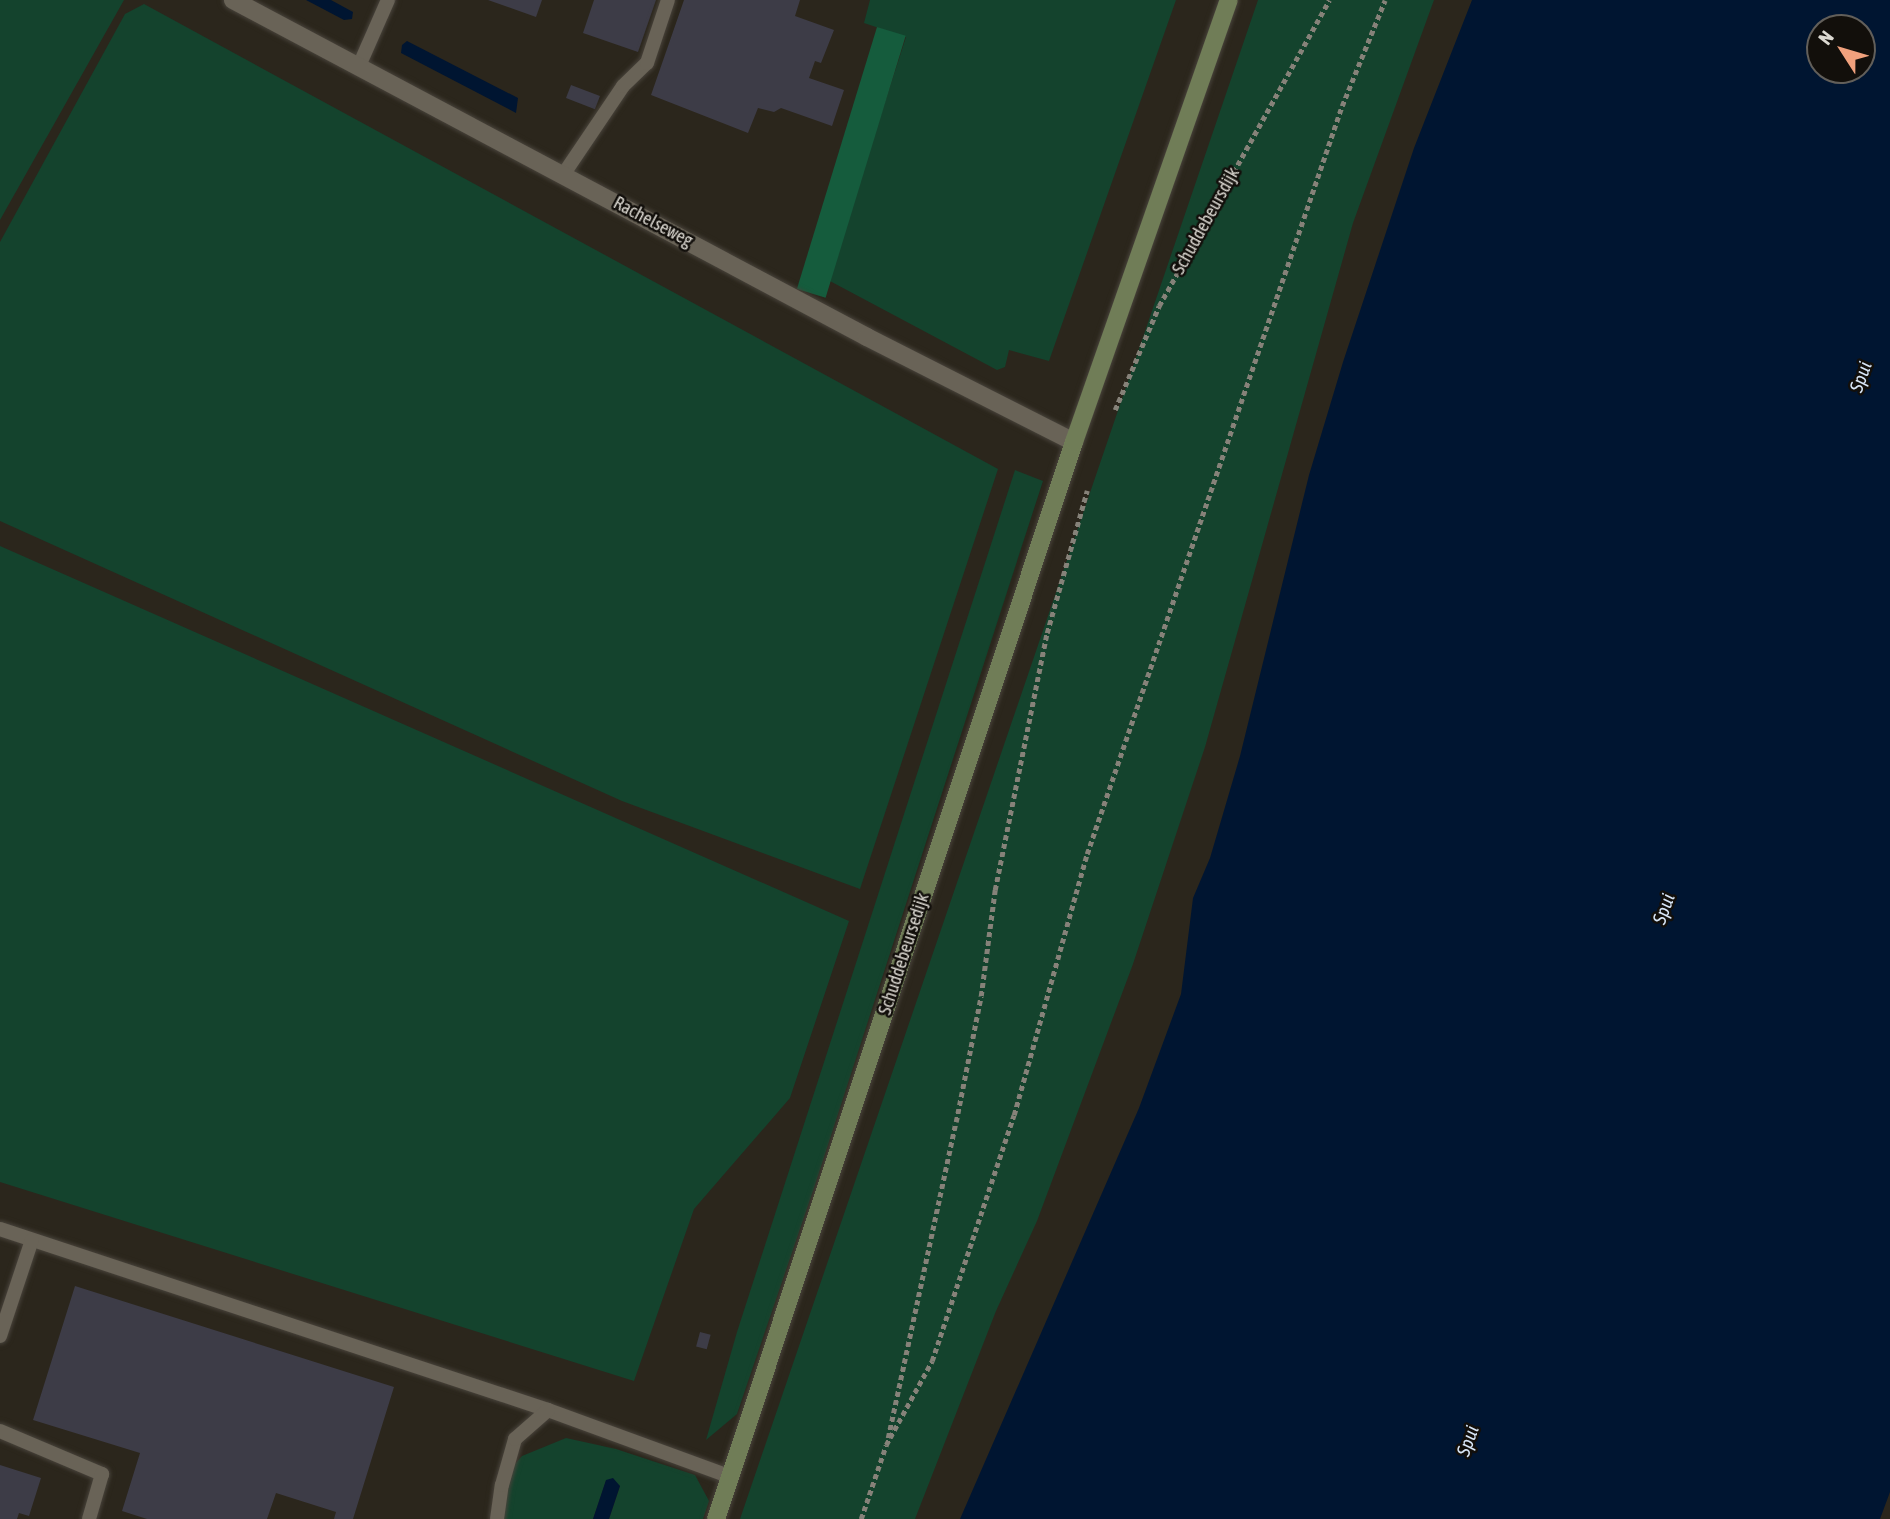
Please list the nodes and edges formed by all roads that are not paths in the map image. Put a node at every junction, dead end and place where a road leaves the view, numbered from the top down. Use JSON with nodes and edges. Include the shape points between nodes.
{"nodes":[{"id":1,"x":233,"y":0,"type":"edge"},
{"id":2,"x":388,"y":0,"type":"edge"},
{"id":3,"x":668,"y":0,"type":"edge"},
{"id":4,"x":1229,"y":0,"type":"edge"},
{"id":5,"x":359,"y":66,"type":"junction"},
{"id":6,"x":563,"y":174,"type":"junction"},
{"id":7,"x":1074,"y":442,"type":"junction"},
{"id":8,"x":0,"y":1229,"type":"edge"},
{"id":9,"x":32,"y":1240,"type":"junction"},
{"id":10,"x":0,"y":1336,"type":"edge"},
{"id":11,"x":548,"y":1410,"type":"junction"},
{"id":12,"x":0,"y":1431,"type":"edge"},
{"id":13,"x":731,"y":1478,"type":"junction"},
{"id":14,"x":89,"y":1519,"type":"edge"},
{"id":15,"x":497,"y":1519,"type":"edge"},
{"id":16,"x":716,"y":1519,"type":"edge"}],
"edges":[{"from":1,"to":5,"type":"street","name":"Rachelseweg"},
{"from":2,"to":5,"type":"lane"},
{"from":3,"to":6,"type":"lane","via":[[647,63],[623,86]]},
{"from":4,"to":7,"type":"street","name":"Schuddebeursedijk"},
{"from":5,"to":6,"type":"street","name":"Rachelseweg"},
{"from":6,"to":7,"type":"street","name":"Rachelseweg"},
{"from":7,"to":13,"type":"street","name":"Schuddebeursedijk"},
{"from":8,"to":9,"type":"lane"},
{"from":9,"to":10,"type":"lane"},
{"from":9,"to":11,"type":"lane"},
{"from":11,"to":13,"type":"lane"},
{"from":11,"to":15,"type":"lane","via":[[515,1440]]},
{"from":12,"to":14,"type":"lane","via":[[102,1474]]},
{"from":13,"to":16,"type":"street","name":"Schuddebeursedijk"}]}
